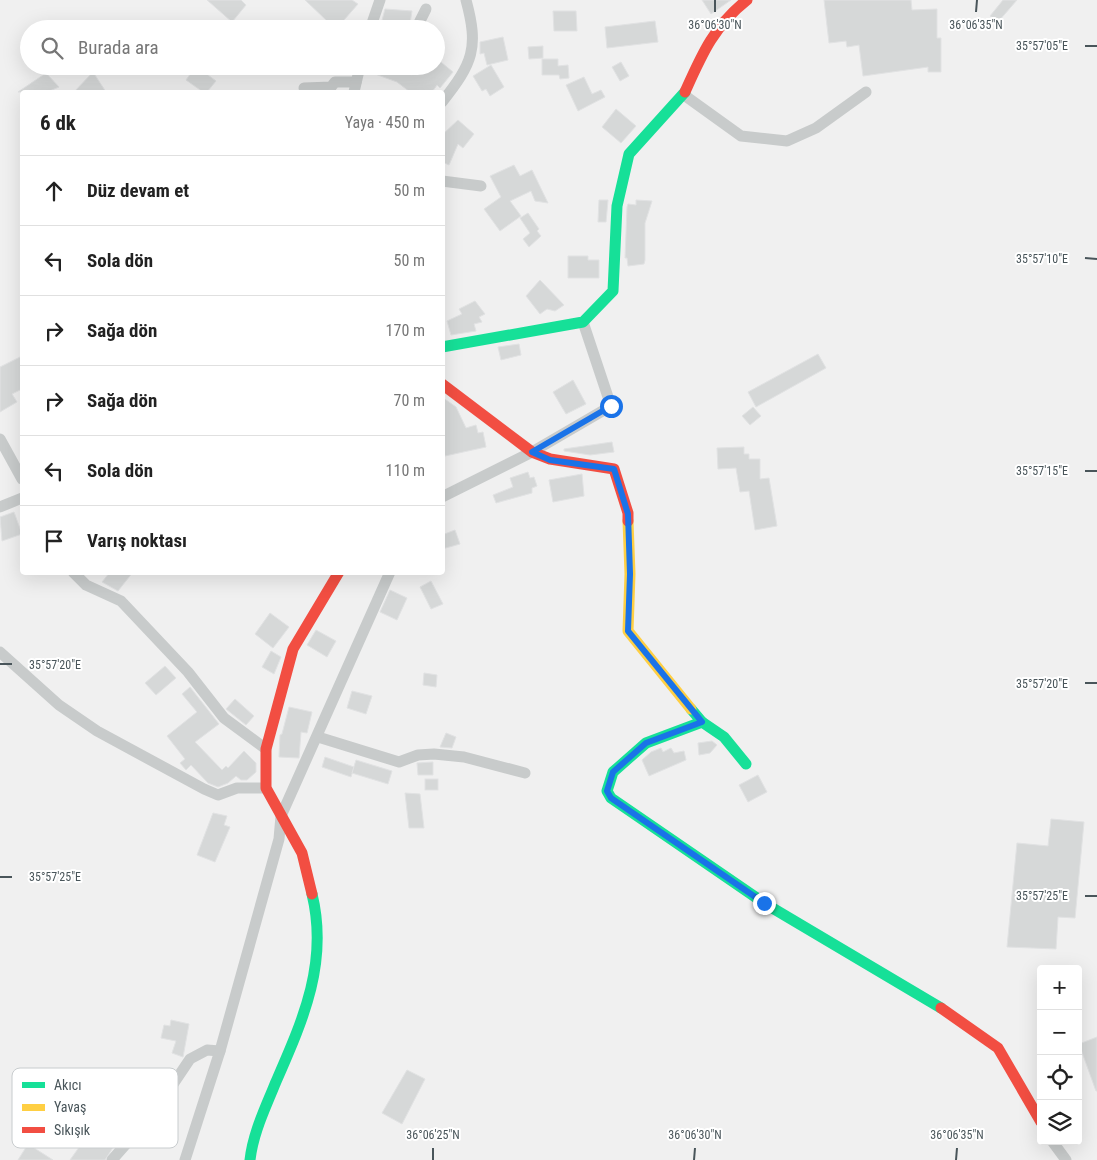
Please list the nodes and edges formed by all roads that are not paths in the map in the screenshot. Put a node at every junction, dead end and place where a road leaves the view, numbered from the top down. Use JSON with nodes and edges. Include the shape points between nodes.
{"nodes":[{"id":1,"x":380,"y":0,"type":"edge"},
{"id":2,"x":466,"y":0,"type":"edge"},
{"id":3,"x":747,"y":0,"type":"edge"},
{"id":4,"x":426,"y":9,"type":"dead end"},
{"id":5,"x":373,"y":20,"type":"edge"},
{"id":6,"x":420,"y":20,"type":"edge"},
{"id":7,"x":355,"y":87,"type":"edge"},
{"id":8,"x":304,"y":88,"type":"dead end"},
{"id":9,"x":866,"y":92,"type":"dead end"},
{"id":10,"x":684,"y":95,"type":"junction"},
{"id":11,"x":445,"y":98,"type":"edge"},
{"id":12,"x":445,"y":181,"type":"edge"},
{"id":13,"x":482,"y":186,"type":"dead end"},
{"id":14,"x":583,"y":322,"type":"junction"},
{"id":15,"x":445,"y":346,"type":"edge"},
{"id":16,"x":445,"y":386,"type":"edge"},
{"id":17,"x":0,"y":439,"type":"edge"},
{"id":18,"x":532,"y":452,"type":"junction"},
{"id":19,"x":20,"y":475,"type":"edge"},
{"id":20,"x":445,"y":496,"type":"edge"},
{"id":21,"x":20,"y":502,"type":"edge"},
{"id":22,"x":0,"y":507,"type":"edge"},
{"id":23,"x":76,"y":575,"type":"edge"},
{"id":24,"x":337,"y":575,"type":"edge"},
{"id":25,"x":389,"y":575,"type":"edge"},
{"id":26,"x":0,"y":652,"type":"edge"},
{"id":27,"x":702,"y":722,"type":"junction"},
{"id":28,"x":318,"y":737,"type":"junction"},
{"id":29,"x":266,"y":749,"type":"junction"},
{"id":30,"x":746,"y":764,"type":"dead end"},
{"id":31,"x":525,"y":773,"type":"dead end"},
{"id":32,"x":266,"y":788,"type":"junction"},
{"id":33,"x":281,"y":816,"type":"junction"},
{"id":34,"x":220,"y":1051,"type":"junction"},
{"id":35,"x":178,"y":1077,"type":"edge"},
{"id":36,"x":1037,"y":1115,"type":"edge"},
{"id":37,"x":1055,"y":1145,"type":"edge"},
{"id":38,"x":123,"y":1148,"type":"edge"},
{"id":39,"x":112,"y":1160,"type":"edge"},
{"id":40,"x":185,"y":1160,"type":"edge"},
{"id":41,"x":250,"y":1160,"type":"edge"},
{"id":42,"x":1066,"y":1160,"type":"edge"}],
"edges":[{"from":1,"to":5,"type":"street"},
{"from":2,"to":11,"type":"street","via":[[474,27],[473,47],[464,74]]},
{"from":3,"to":10,"type":"street","via":[[728,15],[702,53]]},
{"from":4,"to":6,"type":"street"},
{"from":7,"to":8,"type":"street","via":[[335,82],[331,87]]},
{"from":9,"to":10,"type":"street","via":[[816,128],[787,141],[741,136]]},
{"from":10,"to":14,"type":"street","via":[[629,154],[617,206],[613,291]]},
{"from":12,"to":13,"type":"street"},
{"from":14,"to":15,"type":"street"},
{"from":14,"to":18,"type":"street","via":[[611,406]]},
{"from":16,"to":18,"type":"street"},
{"from":17,"to":19,"type":"street"},
{"from":18,"to":20,"type":"street"},
{"from":18,"to":27,"type":"street","via":[[550,460],[614,469],[628,514],[628,631]]},
{"from":21,"to":22,"type":"street"},
{"from":23,"to":29,"type":"street","via":[[86,585],[121,601],[188,672],[224,718]]},
{"from":24,"to":29,"type":"street","via":[[293,649]]},
{"from":25,"to":28,"type":"street"},
{"from":26,"to":32,"type":"street","via":[[59,705],[97,731],[204,789],[218,795],[237,788]]},
{"from":27,"to":30,"type":"street","via":[[724,737]]},
{"from":27,"to":36,"type":"street","via":[[646,743],[613,772],[607,791],[611,798],[764,903],[948,1012],[998,1048]]},
{"from":28,"to":31,"type":"street","via":[[399,762],[418,755],[434,754],[464,757]]},
{"from":28,"to":33,"type":"street"},
{"from":29,"to":32,"type":"street"},
{"from":32,"to":33,"type":"street"},
{"from":33,"to":34,"type":"street","via":[[279,839]]},
{"from":33,"to":41,"type":"street","via":[[302,853],[316,910],[317,967],[298,1032],[265,1108],[252,1144]]},
{"from":34,"to":35,"type":"street","via":[[207,1050],[190,1059]]},
{"from":34,"to":40,"type":"street"},
{"from":37,"to":42,"type":"street"},
{"from":38,"to":39,"type":"street"}]}
